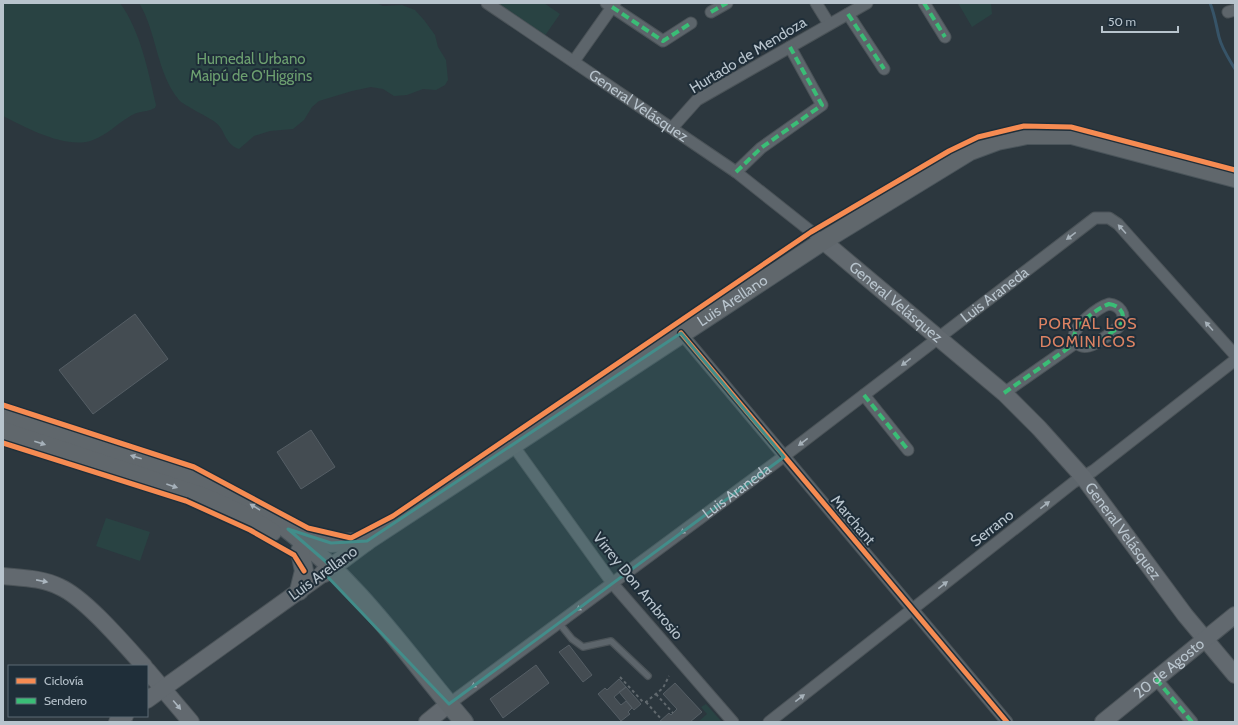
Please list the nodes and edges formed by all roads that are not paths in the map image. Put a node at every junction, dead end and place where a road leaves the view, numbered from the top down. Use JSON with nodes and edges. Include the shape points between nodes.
{"nodes":[{"id":1,"x":487,"y":3,"type":"edge"},
{"id":2,"x":727,"y":3,"type":"edge"},
{"id":3,"x":816,"y":3,"type":"edge"},
{"id":4,"x":867,"y":3,"type":"edge"},
{"id":5,"x":924,"y":3,"type":"edge"},
{"id":6,"x":611,"y":4,"type":"edge"},
{"id":7,"x":711,"y":12,"type":"dead end"},
{"id":8,"x":848,"y":14,"type":"junction"},
{"id":9,"x":691,"y":23,"type":"dead end"},
{"id":10,"x":829,"y":24,"type":"junction"},
{"id":11,"x":945,"y":37,"type":"dead end"},
{"id":12,"x":790,"y":47,"type":"junction"},
{"id":13,"x":574,"y":61,"type":"junction"},
{"id":14,"x":884,"y":69,"type":"dead end"},
{"id":15,"x":672,"y":128,"type":"junction"},
{"id":16,"x":736,"y":172,"type":"junction"},
{"id":17,"x":1235,"y":178,"type":"edge"},
{"id":18,"x":823,"y":241,"type":"junction"},
{"id":19,"x":681,"y":333,"type":"junction"},
{"id":20,"x":936,"y":338,"type":"junction"},
{"id":21,"x":1077,"y":342,"type":"junction"},
{"id":22,"x":1235,"y":355,"type":"edge"},
{"id":23,"x":1235,"y":360,"type":"edge"},
{"id":24,"x":1004,"y":393,"type":"junction"},
{"id":25,"x":864,"y":395,"type":"junction"},
{"id":26,"x":3,"y":415,"type":"edge"},
{"id":27,"x":3,"y":432,"type":"edge"},
{"id":28,"x":512,"y":444,"type":"junction"},
{"id":29,"x":908,"y":450,"type":"dead end"},
{"id":30,"x":784,"y":457,"type":"junction"},
{"id":31,"x":1083,"y":477,"type":"junction"},
{"id":32,"x":288,"y":529,"type":"junction"},
{"id":33,"x":367,"y":542,"type":"junction"},
{"id":34,"x":300,"y":551,"type":"junction"},
{"id":35,"x":328,"y":570,"type":"junction"},
{"id":36,"x":3,"y":576,"type":"edge"},
{"id":37,"x":613,"y":584,"type":"junction"},
{"id":38,"x":299,"y":591,"type":"junction"},
{"id":39,"x":912,"y":609,"type":"junction"},
{"id":40,"x":1235,"y":615,"type":"edge"},
{"id":41,"x":559,"y":623,"type":"junction"},
{"id":42,"x":1205,"y":639,"type":"junction"},
{"id":43,"x":143,"y":665,"type":"edge"},
{"id":44,"x":148,"y":671,"type":"edge"},
{"id":45,"x":1235,"y":675,"type":"edge"},
{"id":46,"x":648,"y":676,"type":"dead end"},
{"id":47,"x":1156,"y":679,"type":"junction"},
{"id":48,"x":163,"y":688,"type":"junction"},
{"id":49,"x":148,"y":699,"type":"edge"},
{"id":50,"x":449,"y":704,"type":"junction"},
{"id":51,"x":191,"y":722,"type":"edge"},
{"id":52,"x":427,"y":722,"type":"edge"},
{"id":53,"x":464,"y":722,"type":"edge"},
{"id":54,"x":733,"y":722,"type":"edge"},
{"id":55,"x":769,"y":722,"type":"edge"},
{"id":56,"x":1007,"y":722,"type":"edge"},
{"id":57,"x":1104,"y":722,"type":"edge"},
{"id":58,"x":1192,"y":722,"type":"edge"}],
"edges":[{"from":1,"to":13,"type":"street","name":"General Velásquez"},
{"from":2,"to":7,"type":"street"},
{"from":3,"to":10,"type":"street"},
{"from":4,"to":8,"type":"street","name":"Hurtado de Mendoza"},
{"from":5,"to":11,"type":"street"},
{"from":6,"to":9,"type":"street","via":[[663,41]]},
{"from":6,"to":13,"type":"street"},
{"from":8,"to":10,"type":"street","name":"Hurtado de Mendoza"},
{"from":8,"to":14,"type":"street"},
{"from":10,"to":12,"type":"street","name":"Hurtado de Mendoza"},
{"from":12,"to":15,"type":"street","name":"Hurtado de Mendoza","via":[[697,100]]},
{"from":12,"to":16,"type":"street","via":[[822,105],[761,148]]},
{"from":13,"to":15,"type":"street","name":"General Velásquez"},
{"from":15,"to":16,"type":"street","name":"General Velásquez"},
{"from":16,"to":18,"type":"street","name":"General Velásquez"},
{"from":17,"to":18,"type":"main road","name":"Luis Arellano","via":[[1087,138],[1057,134],[1027,135],[997,140],[970,151]]},
{"from":18,"to":19,"type":"main road","name":"Luis Arellano"},
{"from":18,"to":20,"type":"street","name":"General Velásquez"},
{"from":19,"to":28,"type":"main road","name":"Luis Arellano"},
{"from":19,"to":30,"type":"street","name":"Marchant"},
{"from":22,"to":20,"type":"street","name":"Luis Araneda","one_way":true,"via":[[1118,224],[1104,217],[1091,220]]},
{"from":20,"to":24,"type":"street","name":"General Velásquez"},
{"from":20,"to":25,"type":"street","name":"Luis Araneda","one_way":true},
{"from":21,"to":21,"type":"street","via":[[1090,347],[1118,328],[1123,319],[1121,309],[1112,305],[1104,306],[1076,328],[1074,334]]},
{"from":21,"to":24,"type":"street"},
{"from":23,"to":31,"type":"street","name":"Serrano"},
{"from":24,"to":31,"type":"street","name":"General Velásquez","via":[[1040,428]]},
{"from":25,"to":29,"type":"street"},
{"from":25,"to":30,"type":"street","name":"Luis Araneda","one_way":true},
{"from":32,"to":26,"type":"main road","one_way":true,"via":[[252,506],[198,478]]},
{"from":27,"to":34,"type":"main road","one_way":true,"via":[[211,500],[259,524]]},
{"from":28,"to":33,"type":"main road","name":"Luis Arellano"},
{"from":28,"to":37,"type":"street","name":"Virrey Don Ambrosio"},
{"from":30,"to":37,"type":"street","name":"Luis Araneda","one_way":true},
{"from":30,"to":39,"type":"street","name":"Marchant"},
{"from":39,"to":31,"type":"street","name":"Serrano","one_way":true},
{"from":31,"to":42,"type":"street","name":"General Velásquez"},
{"from":32,"to":33,"type":"main road","via":[[331,544]]},
{"from":32,"to":35,"type":"main road"},
{"from":33,"to":35,"type":"main road","name":"Luis Arellano"},
{"from":34,"to":35,"type":"main road"},
{"from":34,"to":38,"type":"main road","via":[[304,571]]},
{"from":35,"to":38,"type":"street","name":"Luis Arellano"},
{"from":35,"to":50,"type":"main road","via":[[403,658]]},
{"from":36,"to":43,"type":"street","one_way":true,"via":[[40,580],[68,591]]},
{"from":37,"to":41,"type":"street","name":"Luis Araneda","one_way":true},
{"from":37,"to":54,"type":"street","name":"Virrey Don Ambrosio"},
{"from":38,"to":48,"type":"street","name":"Luis Arellano"},
{"from":55,"to":39,"type":"street","name":"Serrano","one_way":true},
{"from":39,"to":56,"type":"street","name":"Marchant"},
{"from":40,"to":42,"type":"street","name":"20 de Agosto"},
{"from":41,"to":46,"type":"lane","via":[[572,639],[583,646],[611,641]]},
{"from":41,"to":50,"type":"street","name":"Luis Araneda","one_way":true},
{"from":42,"to":45,"type":"street","name":"General Velásquez"},
{"from":42,"to":47,"type":"street","name":"20 de Agosto"},
{"from":44,"to":48,"type":"street"},
{"from":47,"to":57,"type":"street","name":"20 de Agosto"},
{"from":47,"to":58,"type":"street"},
{"from":48,"to":49,"type":"street","name":"Luis Arellano"},
{"from":48,"to":51,"type":"street","one_way":true},
{"from":50,"to":52,"type":"street","name":"Luis Araneda"},
{"from":50,"to":53,"type":"main road"}]}
